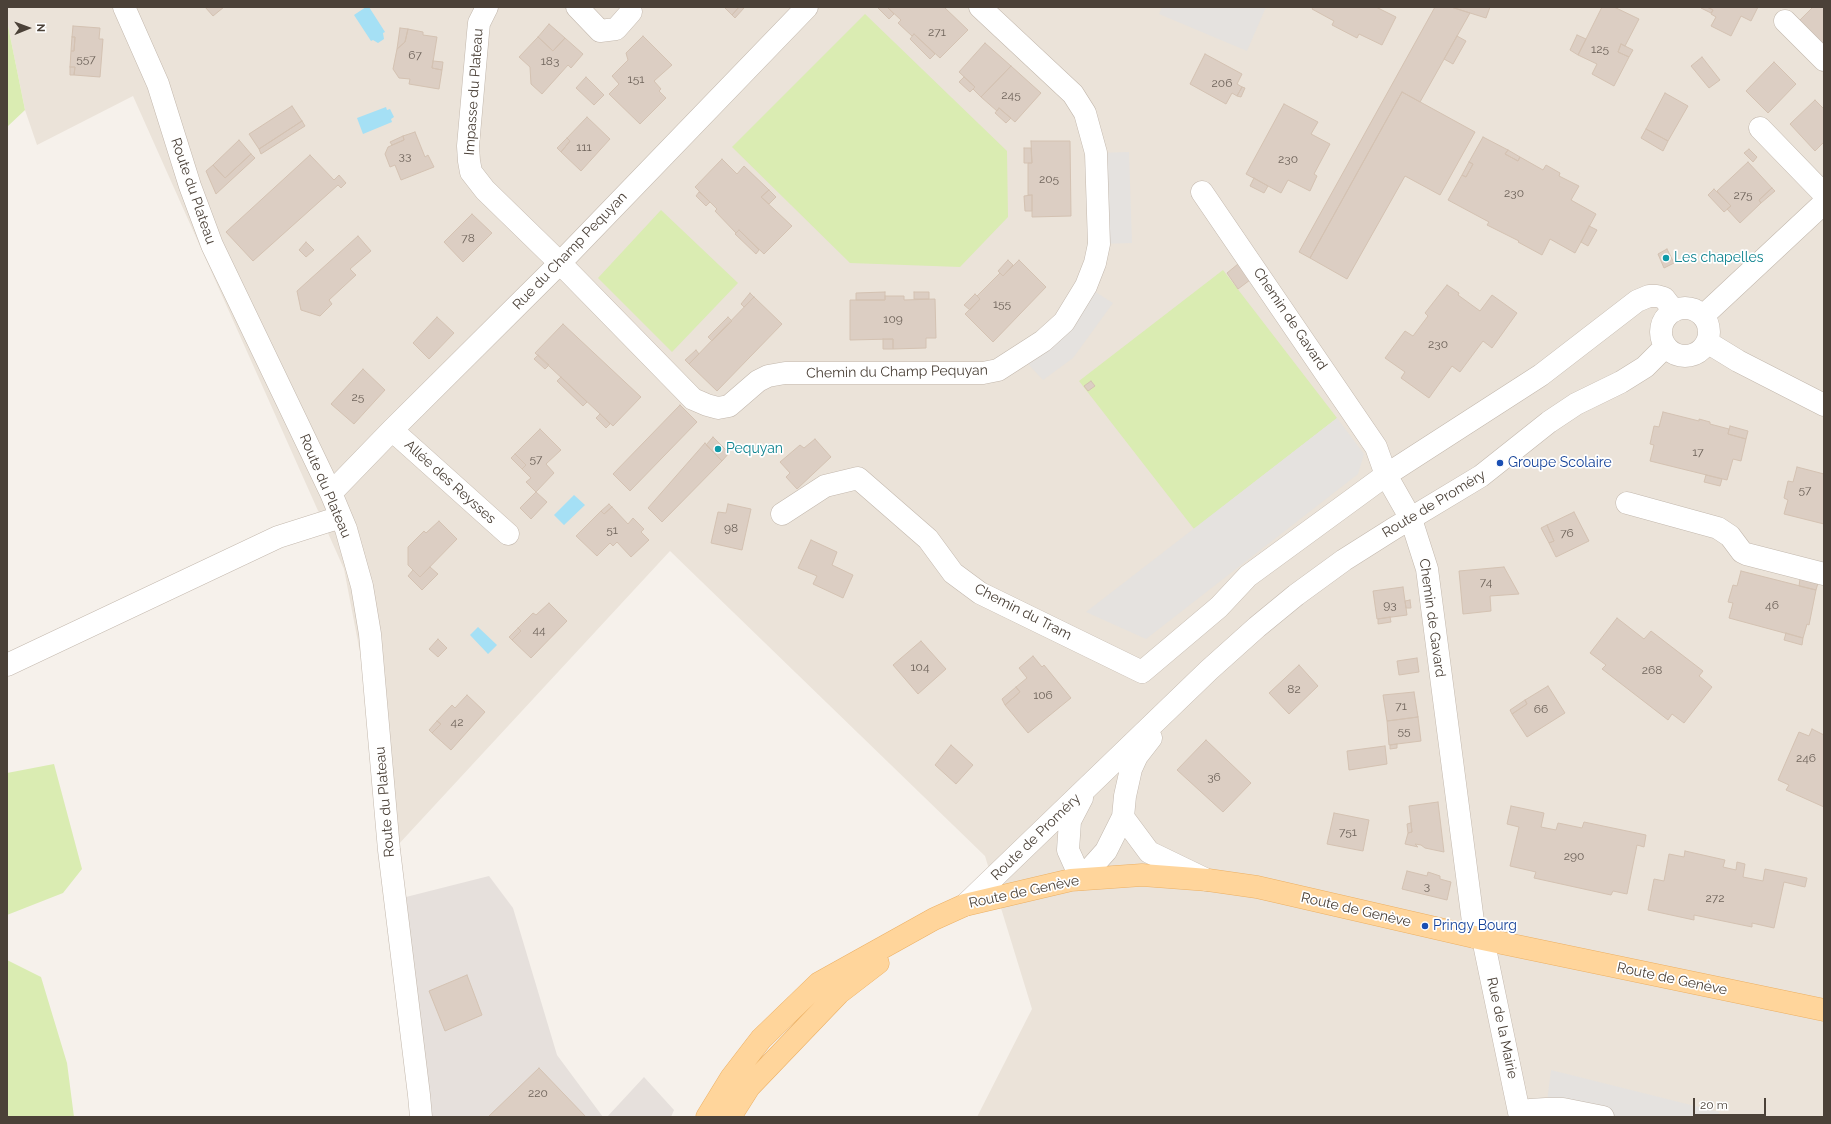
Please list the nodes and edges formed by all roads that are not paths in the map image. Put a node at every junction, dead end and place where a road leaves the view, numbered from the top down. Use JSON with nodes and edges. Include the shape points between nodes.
{"nodes":[{"id":1,"x":124,"y":7,"type":"edge"},
{"id":2,"x":487,"y":7,"type":"edge"},
{"id":3,"x":577,"y":7,"type":"edge"},
{"id":4,"x":807,"y":7,"type":"edge"},
{"id":5,"x":980,"y":7,"type":"edge"},
{"id":6,"x":631,"y":12,"type":"dead end"},
{"id":7,"x":1785,"y":21,"type":"dead end"},
{"id":8,"x":1824,"y":60,"type":"edge"},
{"id":9,"x":1760,"y":128,"type":"dead end"},
{"id":10,"x":1202,"y":192,"type":"dead end"},
{"id":11,"x":1824,"y":194,"type":"edge"},
{"id":12,"x":1824,"y":203,"type":"edge"},
{"id":13,"x":560,"y":263,"type":"junction"},
{"id":14,"x":1674,"y":311,"type":"junction"},
{"id":15,"x":1703,"y":316,"type":"junction"},
{"id":16,"x":1707,"y":342,"type":"junction"},
{"id":17,"x":1665,"y":346,"type":"junction"},
{"id":18,"x":1824,"y":406,"type":"edge"},
{"id":19,"x":392,"y":430,"type":"junction"},
{"id":20,"x":1386,"y":474,"type":"junction"},
{"id":21,"x":331,"y":493,"type":"junction"},
{"id":22,"x":1628,"y":503,"type":"dead end"},
{"id":23,"x":782,"y":514,"type":"dead end"},
{"id":24,"x":341,"y":517,"type":"junction"},
{"id":25,"x":1411,"y":519,"type":"junction"},
{"id":26,"x":508,"y":534,"type":"dead end"},
{"id":27,"x":1824,"y":574,"type":"edge"},
{"id":28,"x":7,"y":665,"type":"edge"},
{"id":29,"x":1209,"y":670,"type":"junction"},
{"id":30,"x":1089,"y":785,"type":"junction"},
{"id":31,"x":1123,"y":817,"type":"junction"},
{"id":32,"x":1081,"y":879,"type":"junction"},
{"id":33,"x":1208,"y":880,"type":"junction"},
{"id":34,"x":965,"y":904,"type":"junction"},
{"id":35,"x":934,"y":920,"type":"junction"},
{"id":36,"x":1479,"y":938,"type":"junction"},
{"id":37,"x":1824,"y":1010,"type":"edge"},
{"id":38,"x":1520,"y":1116,"type":"edge"},
{"id":39,"x":420,"y":1117,"type":"edge"},
{"id":40,"x":707,"y":1117,"type":"edge"},
{"id":41,"x":730,"y":1117,"type":"edge"},
{"id":42,"x":1603,"y":1117,"type":"edge"}],
"edges":[{"from":1,"to":21,"type":"street","name":"Route du Plateau","via":[[158,84],[212,245]]},
{"from":2,"to":13,"type":"street","name":"Impasse du Plateau","via":[[479,23],[478,33],[468,146],[471,172],[485,190]]},
{"from":3,"to":6,"type":"street","via":[[600,30],[616,29]]},
{"from":4,"to":13,"type":"street","name":"Rue du Champ Pequyan"},
{"from":5,"to":13,"type":"street","name":"Chemin du Champ Pequyan","via":[[1073,94],[1085,113],[1096,153],[1099,244],[1086,286],[1064,322],[1043,341],[1013,361],[998,370],[983,373],[785,373],[758,381],[729,406],[718,408],[693,399]]},
{"from":7,"to":8,"type":"street"},
{"from":9,"to":11,"type":"street"},
{"from":10,"to":20,"type":"street","name":"Chemin de Gavard","via":[[1376,447]]},
{"from":12,"to":15,"type":"street"},
{"from":13,"to":19,"type":"street","name":"Rue du Champ Pequyan"},
{"from":14,"to":15,"type":"street","via":[[1689,308]]},
{"from":14,"to":17,"type":"street","via":[[1666,317],[1661,326],[1661,337]]},
{"from":14,"to":20,"type":"street","via":[[1664,298],[1657,296],[1637,301],[1541,375]]},
{"from":15,"to":16,"type":"street","via":[[1709,329]]},
{"from":16,"to":17,"type":"street","via":[[1699,352],[1687,356],[1675,355]]},
{"from":16,"to":18,"type":"street"},
{"from":17,"to":25,"type":"street","name":"Route de Proméry","via":[[1645,367],[1576,404],[1530,436],[1500,463]]},
{"from":19,"to":21,"type":"street","name":"Rue du Champ Pequyan"},
{"from":19,"to":26,"type":"street","name":"Allée des Reysses"},
{"from":20,"to":23,"type":"street","name":"Chemin du Tram","via":[[1248,576],[1219,607],[1142,672],[980,593],[953,573],[928,539],[858,478],[825,486]]},
{"from":20,"to":25,"type":"street","name":"Chemin de Gavard"},
{"from":21,"to":24,"type":"street","name":"Route du Plateau"},
{"from":22,"to":27,"type":"street","via":[[1718,528],[1730,536],[1746,554]]},
{"from":24,"to":28,"type":"street","via":[[278,537]]},
{"from":24,"to":39,"type":"street","name":"Route du Plateau","via":[[362,586],[370,634],[389,850]]},
{"from":25,"to":29,"type":"street","name":"Route de Proméry","via":[[1344,560],[1296,595]]},
{"from":25,"to":36,"type":"street","name":"Chemin de Gavard","via":[[1426,569]]},
{"from":29,"to":30,"type":"street","name":"Route de Proméry"},
{"from":29,"to":31,"type":"street","name":"Route de Proméry","via":[[1137,756],[1131,769]]},
{"from":30,"to":32,"type":"street","name":"Route de Proméry","via":[[1070,821],[1068,850]]},
{"from":30,"to":34,"type":"street","name":"Route de Proméry"},
{"from":31,"to":32,"type":"street","name":"Route de Proméry","via":[[1106,850]]},
{"from":31,"to":33,"type":"street","via":[[1150,852]]},
{"from":32,"to":33,"type":"main road","name":"Route de Genève","via":[[1142,875]]},
{"from":32,"to":34,"type":"main road","name":"Route de Genève"},
{"from":33,"to":36,"type":"main road","name":"Route de Genève","via":[[1257,887]]},
{"from":34,"to":35,"type":"main road","name":"Route de Genève"},
{"from":35,"to":40,"type":"main road","name":"Route de Genève","via":[[819,983],[761,1039],[731,1078]]},
{"from":35,"to":41,"type":"main road","name":"Route de Genève","via":[[839,993],[749,1087]]},
{"from":36,"to":37,"type":"main road","name":"Route de Genève"},
{"from":36,"to":38,"type":"street","name":"Rue de la Mairie"},
{"from":38,"to":42,"type":"street","via":[[1530,1110],[1546,1109]]}]}
